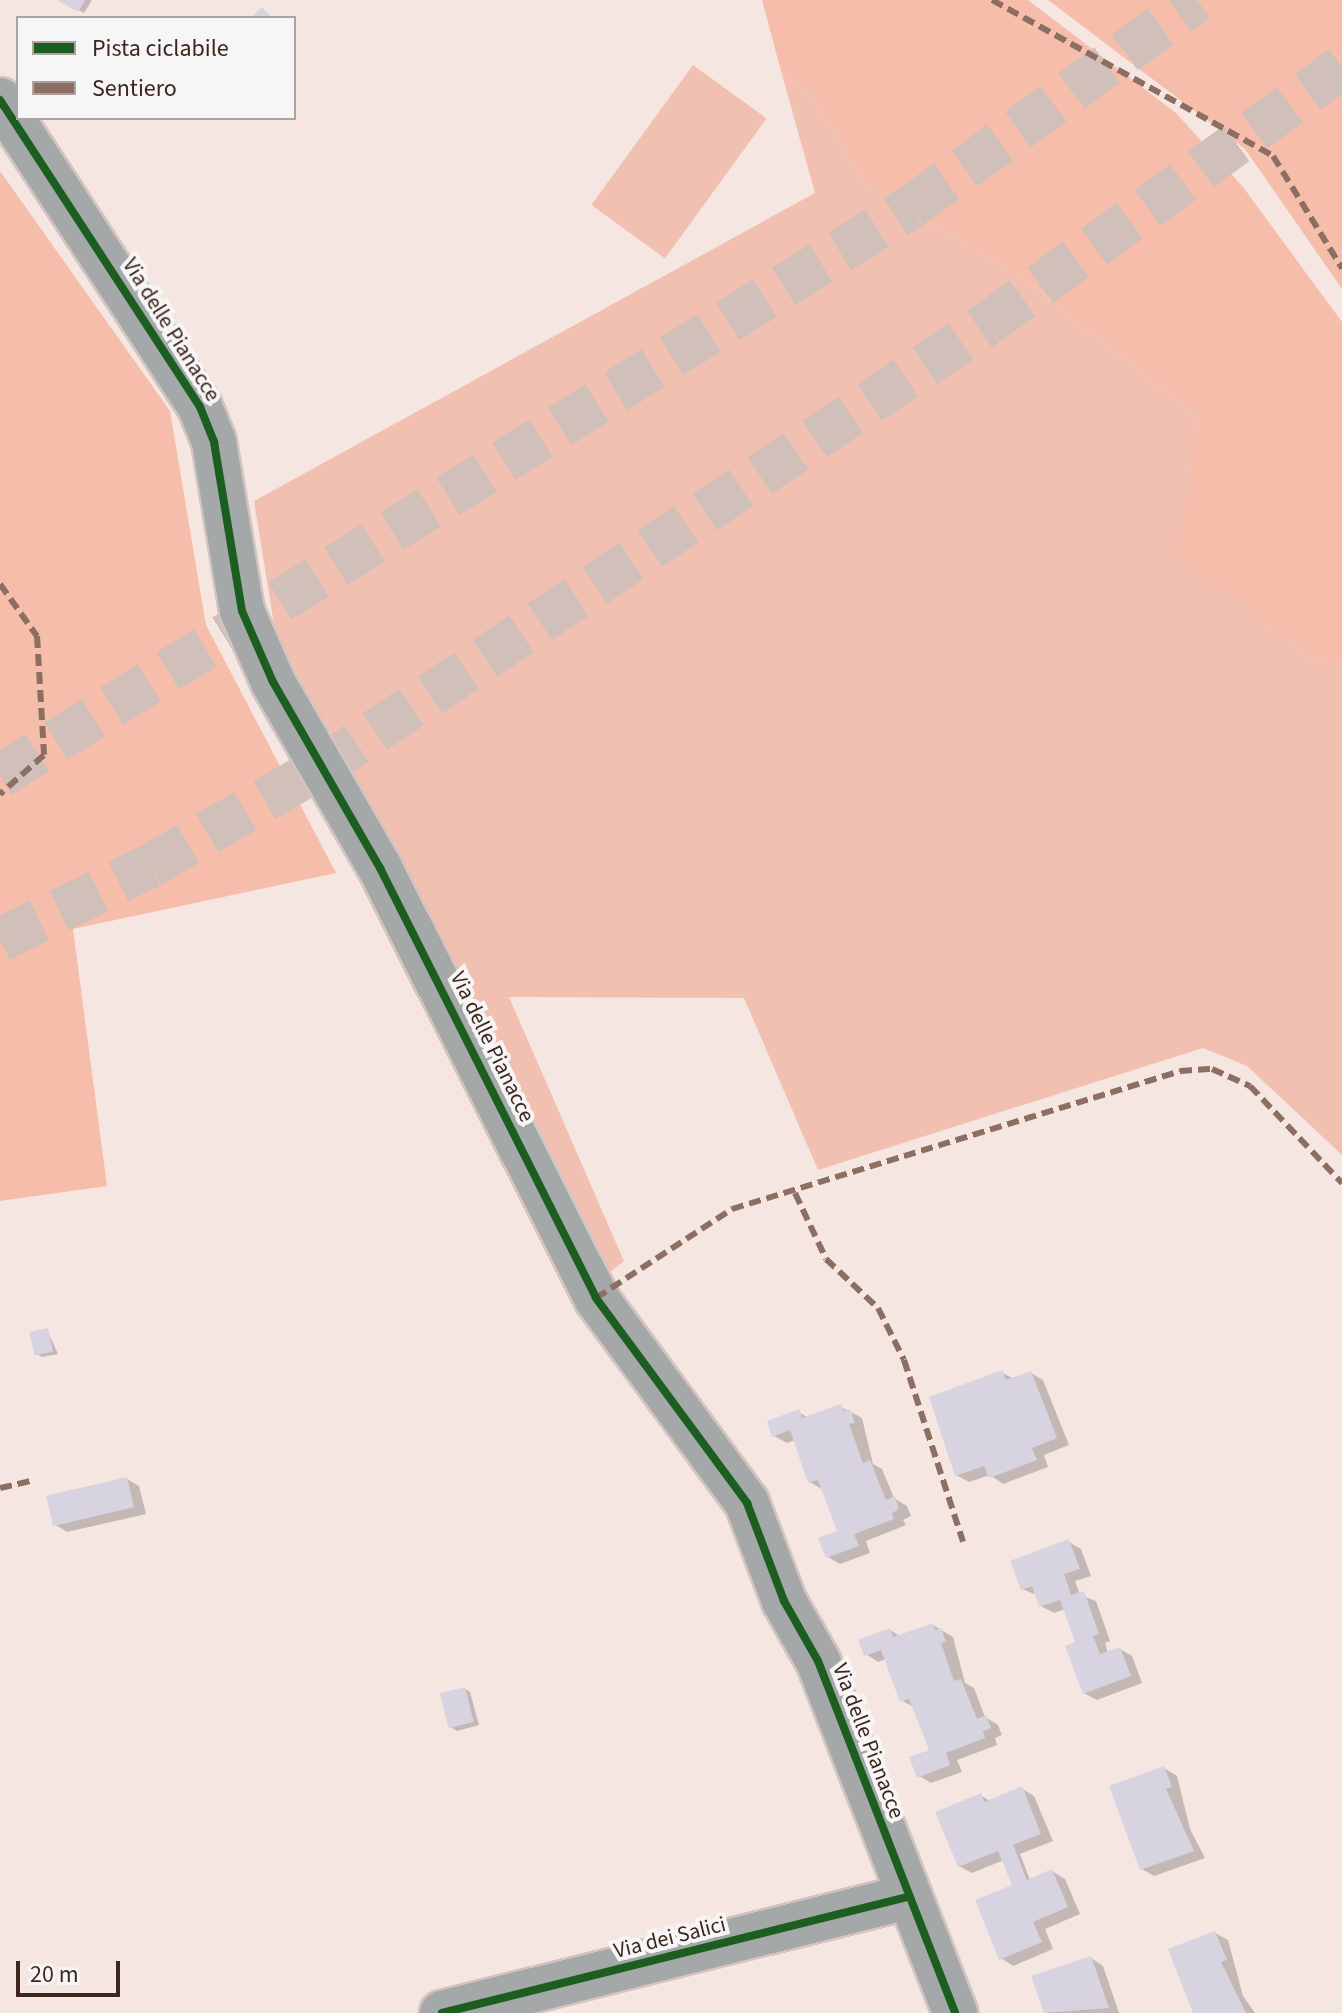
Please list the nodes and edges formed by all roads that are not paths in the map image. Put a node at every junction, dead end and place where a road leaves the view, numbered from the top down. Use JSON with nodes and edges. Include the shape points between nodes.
{"nodes":[{"id":1,"x":0,"y":100,"type":"edge"},
{"id":2,"x":906,"y":1897,"type":"junction"},
{"id":3,"x":442,"y":2013,"type":"edge"},
{"id":4,"x":955,"y":2013,"type":"edge"}],
"edges":[{"from":1,"to":2,"type":"street","name":"Via delle Pianacce","via":[[200,407],[214,442],[242,611],[273,682],[386,880],[596,1298],[747,1503],[784,1601],[818,1661]]},
{"from":2,"to":3,"type":"street","name":"Via dei Salici"},
{"from":2,"to":4,"type":"street","name":"Via delle Pianacce"}]}
